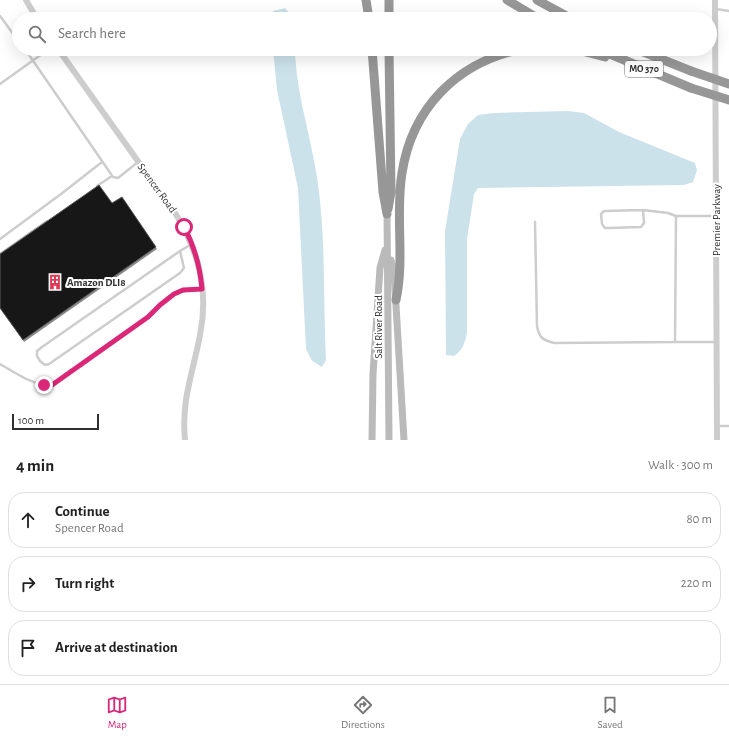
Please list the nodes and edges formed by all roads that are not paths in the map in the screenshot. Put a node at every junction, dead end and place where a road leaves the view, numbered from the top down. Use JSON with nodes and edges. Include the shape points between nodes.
{"nodes":[{"id":1,"x":26,"y":0,"type":"edge"},
{"id":2,"x":366,"y":0,"type":"edge"},
{"id":3,"x":388,"y":0,"type":"edge"},
{"id":4,"x":507,"y":0,"type":"edge"},
{"id":5,"x":537,"y":0,"type":"edge"},
{"id":6,"x":715,"y":0,"type":"edge"},
{"id":7,"x":716,"y":9,"type":"joint"},
{"id":8,"x":729,"y":11,"type":"edge"},
{"id":9,"x":33,"y":12,"type":"edge"},
{"id":10,"x":368,"y":12,"type":"edge"},
{"id":11,"x":389,"y":12,"type":"edge"},
{"id":12,"x":527,"y":12,"type":"edge"},
{"id":13,"x":559,"y":12,"type":"edge"},
{"id":14,"x":0,"y":16,"type":"edge"},
{"id":15,"x":12,"y":32,"type":"edge"},
{"id":16,"x":30,"y":56,"type":"edge"},
{"id":17,"x":39,"y":56,"type":"edge"},
{"id":18,"x":63,"y":56,"type":"edge"},
{"id":19,"x":373,"y":56,"type":"edge"},
{"id":20,"x":389,"y":56,"type":"edge"},
{"id":21,"x":495,"y":56,"type":"edge"},
{"id":22,"x":601,"y":56,"type":"edge"},
{"id":23,"x":614,"y":56,"type":"edge"},
{"id":24,"x":654,"y":56,"type":"edge"},
{"id":25,"x":716,"y":56,"type":"edge"},
{"id":26,"x":33,"y":60,"type":"junction"},
{"id":27,"x":632,"y":64,"type":"junction"},
{"id":28,"x":0,"y":84,"type":"edge"},
{"id":29,"x":729,"y":84,"type":"edge"},
{"id":30,"x":729,"y":100,"type":"edge"},
{"id":31,"x":102,"y":162,"type":"junction"},
{"id":32,"x":139,"y":162,"type":"junction"},
{"id":33,"x":112,"y":176,"type":"junction"},
{"id":34,"x":94,"y":189,"type":"edge"},
{"id":35,"x":643,"y":210,"type":"junction"},
{"id":36,"x":387,"y":214,"type":"junction"},
{"id":37,"x":676,"y":216,"type":"junction"},
{"id":38,"x":716,"y":216,"type":"junction"},
{"id":39,"x":52,"y":218,"type":"edge"},
{"id":40,"x":535,"y":222,"type":"dead end"},
{"id":41,"x":0,"y":239,"type":"edge"},
{"id":42,"x":388,"y":242,"type":"junction"},
{"id":43,"x":192,"y":244,"type":"junction"},
{"id":44,"x":180,"y":251,"type":"junction"},
{"id":45,"x":0,"y":254,"type":"edge"},
{"id":46,"x":202,"y":289,"type":"junction"},
{"id":47,"x":396,"y":300,"type":"junction"},
{"id":48,"x":676,"y":342,"type":"junction"},
{"id":49,"x":717,"y":342,"type":"junction"},
{"id":50,"x":0,"y":364,"type":"edge"},
{"id":51,"x":717,"y":426,"type":"junction"},
{"id":52,"x":729,"y":426,"type":"edge"},
{"id":53,"x":185,"y":440,"type":"edge"},
{"id":54,"x":372,"y":440,"type":"edge"},
{"id":55,"x":389,"y":440,"type":"edge"},
{"id":56,"x":404,"y":440,"type":"edge"},
{"id":57,"x":717,"y":440,"type":"edge"}],
"edges":[{"from":1,"to":9,"type":"street"},
{"from":2,"to":10,"type":"highway"},
{"from":3,"to":11,"type":"highway"},
{"from":4,"to":12,"type":"highway"},
{"from":5,"to":13,"type":"highway"},
{"from":6,"to":7,"type":"street","name":"Premier Parkway"},
{"from":7,"to":8,"type":"lane"},
{"from":14,"to":15,"type":"lane"},
{"from":16,"to":26,"type":"lane"},
{"from":17,"to":26,"type":"lane"},
{"from":18,"to":32,"type":"street","name":"Spencer Road"},
{"from":19,"to":36,"type":"highway"},
{"from":20,"to":36,"type":"highway","via":[[391,192]]},
{"from":21,"to":47,"type":"highway","via":[[471,67],[445,86],[425,110],[412,134],[402,173],[401,261]]},
{"from":22,"to":27,"type":"highway"},
{"from":23,"to":27,"type":"highway","number":"MO 370"},
{"from":24,"to":29,"type":"highway","number":"MO 370","bridge":true},
{"from":25,"to":38,"type":"street","name":"Premier Parkway"},
{"from":26,"to":28,"type":"lane"},
{"from":26,"to":31,"type":"lane"},
{"from":27,"to":30,"type":"highway","number":"MO 370","bridge":true},
{"from":31,"to":33,"type":"lane"},
{"from":31,"to":41,"type":"lane"},
{"from":32,"to":33,"type":"lane","via":[[118,178]]},
{"from":32,"to":43,"type":"street","name":"Spencer Road","via":[[177,216]]},
{"from":33,"to":34,"type":"lane"},
{"from":35,"to":35,"type":"lane","via":[[604,211],[601,214],[602,224],[605,228],[641,227],[644,223]]},
{"from":35,"to":37,"type":"lane"},
{"from":36,"to":42,"type":"main road","name":"Salt River Road"},
{"from":37,"to":38,"type":"lane"},
{"from":37,"to":48,"type":"lane"},
{"from":38,"to":49,"type":"street","name":"Premier Parkway"},
{"from":39,"to":45,"type":"lane"},
{"from":40,"to":48,"type":"lane","via":[[537,326],[542,339],[554,343]]},
{"from":42,"to":47,"type":"main road"},
{"from":42,"to":54,"type":"main road","via":[[380,268],[373,374]]},
{"from":42,"to":55,"type":"main road","name":"Salt River Road"},
{"from":43,"to":44,"type":"lane"},
{"from":43,"to":46,"type":"street","name":"Spencer Road"},
{"from":44,"to":44,"type":"lane","via":[[184,268],[180,273],[49,364],[45,365],[40,361],[37,356],[42,347]]},
{"from":46,"to":50,"type":"lane","via":[[183,290],[174,294],[148,317],[52,385],[29,380]]},
{"from":46,"to":53,"type":"street","name":"Spencer Road","via":[[200,336],[184,402]]},
{"from":47,"to":56,"type":"main road"},
{"from":48,"to":49,"type":"lane"},
{"from":49,"to":51,"type":"street","name":"Premier Parkway"},
{"from":51,"to":52,"type":"lane"},
{"from":51,"to":57,"type":"street","name":"Premier Parkway"}]}
